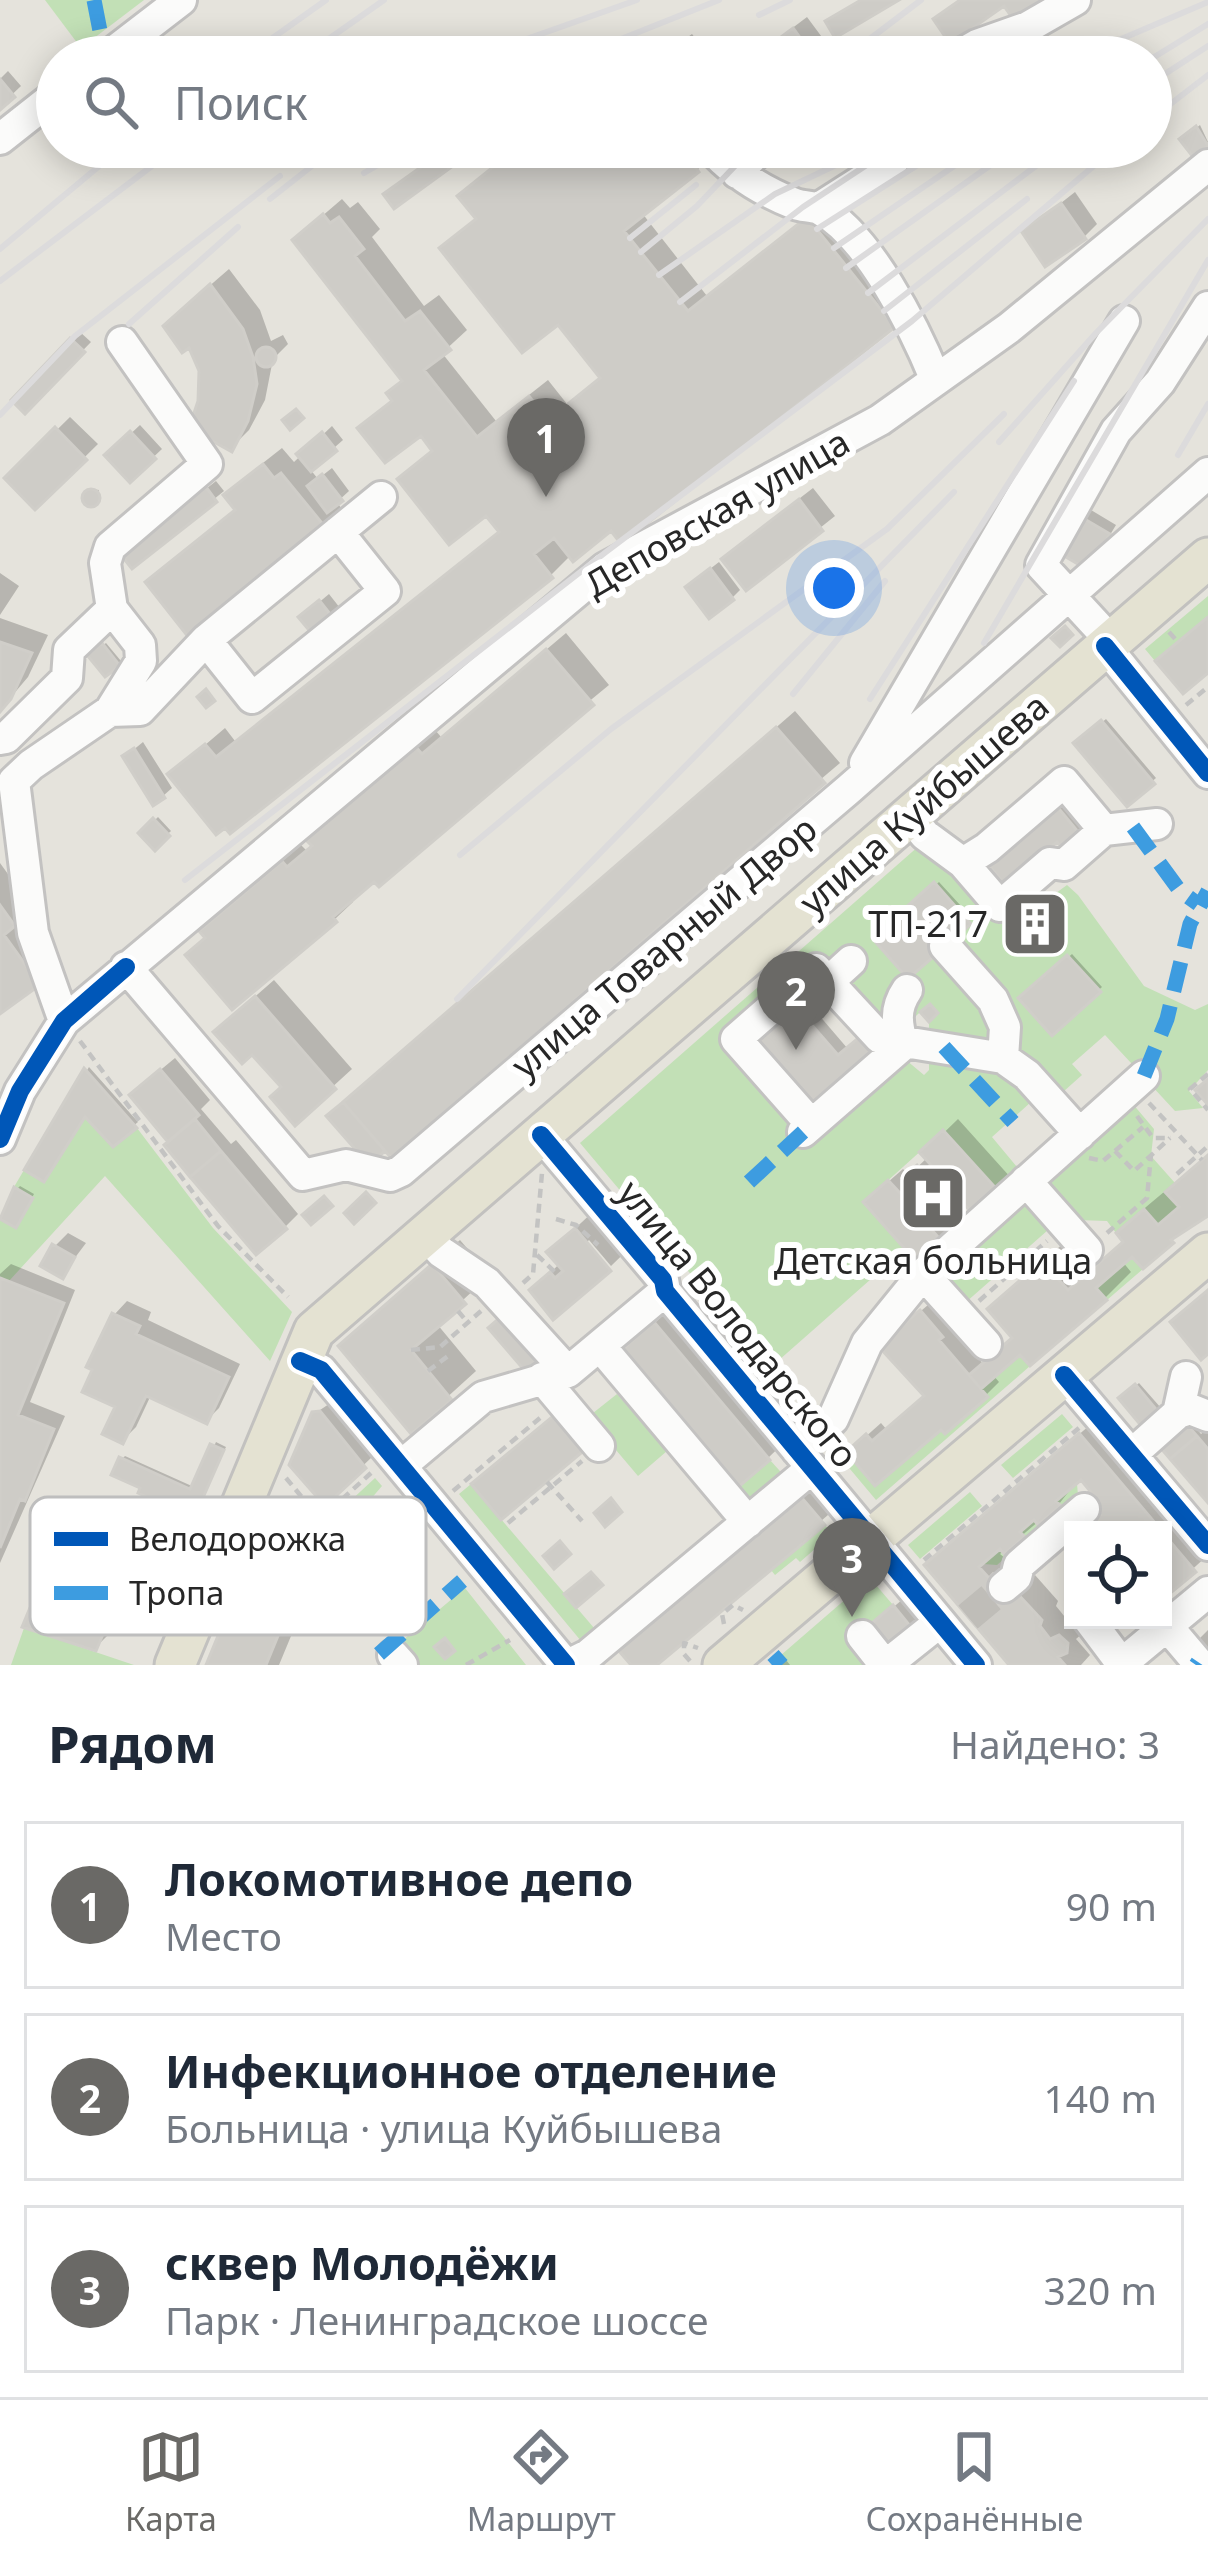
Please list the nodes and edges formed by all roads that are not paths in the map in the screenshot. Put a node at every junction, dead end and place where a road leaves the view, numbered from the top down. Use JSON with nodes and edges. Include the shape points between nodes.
{"nodes":[{"id":1,"x":182,"y":0,"type":"edge"},
{"id":2,"x":1076,"y":0,"type":"edge"},
{"id":3,"x":134,"y":36,"type":"edge"},
{"id":4,"x":1002,"y":36,"type":"edge"},
{"id":5,"x":36,"y":111,"type":"edge"},
{"id":6,"x":0,"y":139,"type":"edge"},
{"id":7,"x":1208,"y":165,"type":"edge"},
{"id":8,"x":731,"y":168,"type":"edge"},
{"id":9,"x":741,"y":168,"type":"edge"},
{"id":10,"x":882,"y":168,"type":"edge"},
{"id":11,"x":736,"y":173,"type":"junction"},
{"id":12,"x":819,"y":208,"type":"junction"},
{"id":13,"x":1208,"y":307,"type":"edge"},
{"id":14,"x":1124,"y":321,"type":"dead end"},
{"id":15,"x":122,"y":342,"type":"dead end"},
{"id":16,"x":935,"y":378,"type":"junction"},
{"id":17,"x":1208,"y":473,"type":"edge"},
{"id":18,"x":381,"y":497,"type":"dead end"},
{"id":19,"x":338,"y":532,"type":"junction"},
{"id":20,"x":1208,"y":558,"type":"edge"},
{"id":21,"x":1070,"y":596,"type":"junction"},
{"id":22,"x":112,"y":609,"type":"junction"},
{"id":23,"x":206,"y":640,"type":"junction"},
{"id":24,"x":1108,"y":643,"type":"junction"},
{"id":25,"x":110,"y":711,"type":"junction"},
{"id":26,"x":3,"y":738,"type":"edge"},
{"id":27,"x":31,"y":765,"type":"junction"},
{"id":28,"x":1208,"y":773,"type":"edge"},
{"id":29,"x":849,"y":789,"type":"junction"},
{"id":30,"x":910,"y":817,"type":"junction"},
{"id":31,"x":1157,"y":824,"type":"dead end"},
{"id":32,"x":1104,"y":830,"type":"junction"},
{"id":33,"x":963,"y":863,"type":"junction"},
{"id":34,"x":945,"y":946,"type":"dead end"},
{"id":35,"x":126,"y":967,"type":"junction"},
{"id":36,"x":907,"y":990,"type":"dead end"},
{"id":37,"x":64,"y":1021,"type":"junction"},
{"id":38,"x":904,"y":1045,"type":"junction"},
{"id":39,"x":1003,"y":1058,"type":"junction"},
{"id":40,"x":10,"y":1088,"type":"edge"},
{"id":41,"x":1142,"y":1088,"type":"road end"},
{"id":42,"x":0,"y":1139,"type":"edge"},
{"id":43,"x":1085,"y":1146,"type":"junction"},
{"id":44,"x":542,"y":1148,"type":"junction"},
{"id":45,"x":1026,"y":1181,"type":"junction"},
{"id":46,"x":425,"y":1235,"type":"junction"},
{"id":47,"x":1087,"y":1250,"type":"road end"},
{"id":48,"x":1208,"y":1252,"type":"edge"},
{"id":49,"x":923,"y":1274,"type":"junction"},
{"id":50,"x":665,"y":1292,"type":"junction"},
{"id":51,"x":986,"y":1344,"type":"dead end"},
{"id":52,"x":600,"y":1346,"type":"junction"},
{"id":53,"x":300,"y":1361,"type":"junction"},
{"id":54,"x":1064,"y":1375,"type":"junction"},
{"id":55,"x":1186,"y":1377,"type":"dead end"},
{"id":56,"x":557,"y":1384,"type":"junction"},
{"id":57,"x":1193,"y":1414,"type":"edge"},
{"id":58,"x":599,"y":1446,"type":"road end"},
{"id":59,"x":1132,"y":1454,"type":"junction"},
{"id":60,"x":805,"y":1459,"type":"junction"},
{"id":61,"x":388,"y":1467,"type":"junction"},
{"id":62,"x":244,"y":1497,"type":"edge"},
{"id":63,"x":415,"y":1497,"type":"edge"},
{"id":64,"x":426,"y":1509,"type":"edge"},
{"id":65,"x":1084,"y":1509,"type":"dead end"},
{"id":66,"x":748,"y":1522,"type":"junction"},
{"id":67,"x":871,"y":1539,"type":"junction"},
{"id":68,"x":1208,"y":1545,"type":"edge"},
{"id":69,"x":1004,"y":1587,"type":"tunnel mouth"},
{"id":70,"x":1208,"y":1592,"type":"edge"},
{"id":71,"x":1172,"y":1622,"type":"edge"},
{"id":72,"x":952,"y":1624,"type":"junction"},
{"id":73,"x":1096,"y":1629,"type":"edge"},
{"id":74,"x":1163,"y":1629,"type":"edge"},
{"id":75,"x":1170,"y":1629,"type":"edge"},
{"id":76,"x":187,"y":1635,"type":"edge"},
{"id":77,"x":862,"y":1636,"type":"dead end"},
{"id":78,"x":703,"y":1657,"type":"edge"},
{"id":79,"x":1121,"y":1664,"type":"edge"},
{"id":80,"x":175,"y":1665,"type":"edge"},
{"id":81,"x":567,"y":1665,"type":"edge"},
{"id":82,"x":886,"y":1665,"type":"edge"},
{"id":83,"x":976,"y":1665,"type":"edge"},
{"id":84,"x":1200,"y":1665,"type":"edge"}],
"edges":[{"from":1,"to":3,"type":"street"},
{"from":2,"to":4,"type":"street"},
{"from":5,"to":6,"type":"street"},
{"from":7,"to":16,"type":"street","name":"Деповская улица","via":[[1010,328]]},
{"from":8,"to":11,"type":"street"},
{"from":9,"to":11,"type":"street"},
{"from":10,"to":12,"type":"street"},
{"from":11,"to":12,"type":"street"},
{"from":12,"to":16,"type":"street","via":[[850,235],[912,321]]},
{"from":13,"to":21,"type":"street","via":[[1160,382],[1116,431],[1041,565]]},
{"from":14,"to":29,"type":"street"},
{"from":15,"to":22,"type":"street","via":[[207,464],[110,547]]},
{"from":16,"to":35,"type":"street","name":"Деповская улица","via":[[880,420],[605,568]]},
{"from":17,"to":21,"type":"street","name":"улица Товарный Двор"},
{"from":18,"to":19,"type":"street"},
{"from":19,"to":23,"type":"street"},
{"from":19,"to":23,"type":"street","via":[[385,591],[252,698]]},
{"from":20,"to":24,"type":"main road","name":"улица Куйбышева"},
{"from":21,"to":24,"type":"street"},
{"from":21,"to":29,"type":"street","name":"улица Товарный Двор"},
{"from":22,"to":25,"type":"street","via":[[140,644],[141,661]]},
{"from":22,"to":26,"type":"street","via":[[69,650],[67,678]]},
{"from":23,"to":25,"type":"street","via":[[140,710]]},
{"from":24,"to":28,"type":"street"},
{"from":24,"to":30,"type":"main road","name":"улица Куйбышева"},
{"from":25,"to":27,"type":"street"},
{"from":26,"to":27,"type":"street"},
{"from":27,"to":37,"type":"street","via":[[14,781],[33,933]]},
{"from":29,"to":35,"type":"street","name":"улица Товарный Двор","via":[[389,1176],[346,1165],[303,1175]]},
{"from":30,"to":33,"type":"street"},
{"from":30,"to":44,"type":"main road","name":"улица Куйбышева"},
{"from":31,"to":32,"type":"street"},
{"from":32,"to":33,"type":"street","via":[[1000,906]]},
{"from":32,"to":33,"type":"street","via":[[1064,782]]},
{"from":34,"to":39,"type":"street","via":[[993,1000],[1005,1027]]},
{"from":35,"to":37,"type":"street","name":"Деповская улица"},
{"from":36,"to":38,"type":"street","via":[[896,1023]]},
{"from":37,"to":40,"type":"street","name":"Деповская улица"},
{"from":38,"to":38,"type":"street","via":[[880,1038],[840,972],[816,969],[736,1039],[807,1128]]},
{"from":38,"to":39,"type":"street"},
{"from":39,"to":43,"type":"street"},
{"from":40,"to":42,"type":"street","name":"Деповская улица"},
{"from":41,"to":43,"type":"street"},
{"from":43,"to":45,"type":"street"},
{"from":44,"to":46,"type":"main road","name":"улица Куйбышева"},
{"from":44,"to":50,"type":"street","name":"улица Володарского","via":[[663,1280]]},
{"from":45,"to":47,"type":"street"},
{"from":45,"to":49,"type":"street"},
{"from":46,"to":53,"type":"main road","name":"улица Куйбышева","via":[[314,1331]]},
{"from":46,"to":56,"type":"street","via":[[487,1282],[493,1306]]},
{"from":48,"to":54,"type":"main road"},
{"from":49,"to":51,"type":"street"},
{"from":49,"to":60,"type":"street","via":[[866,1343],[833,1419]]},
{"from":50,"to":52,"type":"street"},
{"from":50,"to":60,"type":"street","name":"улица Володарского"},
{"from":52,"to":56,"type":"street"},
{"from":52,"to":66,"type":"street"},
{"from":53,"to":61,"type":"street","via":[[321,1370]]},
{"from":53,"to":62,"type":"main road","name":"улица Куйбышева"},
{"from":54,"to":59,"type":"street"},
{"from":54,"to":67,"type":"main road"},
{"from":55,"to":57,"type":"street"},
{"from":56,"to":58,"type":"street"},
{"from":56,"to":61,"type":"street","via":[[483,1397]]},
{"from":57,"to":59,"type":"street"},
{"from":59,"to":68,"type":"street"},
{"from":60,"to":66,"type":"street"},
{"from":60,"to":67,"type":"street","name":"улица Володарского"},
{"from":61,"to":63,"type":"street"},
{"from":64,"to":81,"type":"street"},
{"from":65,"to":69,"type":"street"},
{"from":66,"to":81,"type":"street"},
{"from":67,"to":72,"type":"street","name":"улица Володарского"},
{"from":67,"to":78,"type":"main road"},
{"from":70,"to":71,"type":"street"},
{"from":72,"to":82,"type":"street"},
{"from":72,"to":83,"type":"street","name":"улица Володарского"},
{"from":73,"to":79,"type":"street"},
{"from":74,"to":79,"type":"street"},
{"from":75,"to":84,"type":"street"},
{"from":76,"to":80,"type":"main road","name":"улица Куйбышева"},
{"from":77,"to":82,"type":"street"}]}
